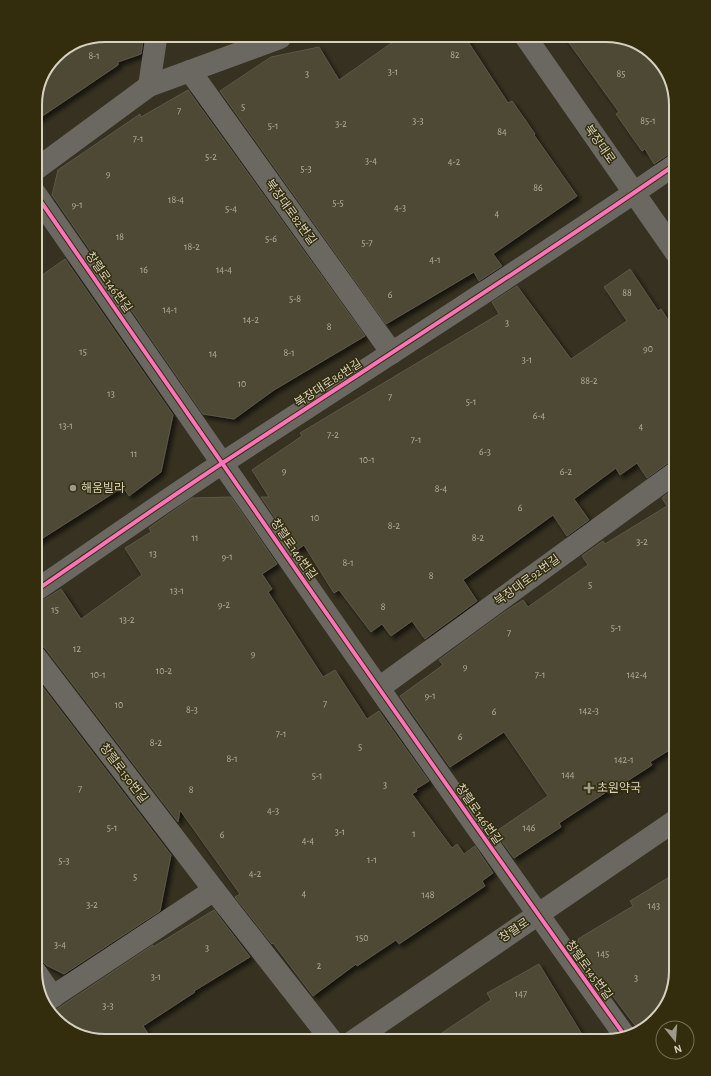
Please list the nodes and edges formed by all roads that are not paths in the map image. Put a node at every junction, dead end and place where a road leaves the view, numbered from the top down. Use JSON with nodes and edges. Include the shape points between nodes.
{"nodes":[{"id":1,"x":156,"y":42,"type":"edge"},
{"id":2,"x":269,"y":42,"type":"edge"},
{"id":3,"x":529,"y":42,"type":"edge"},
{"id":4,"x":190,"y":71,"type":"junction"},
{"id":5,"x":149,"y":86,"type":"junction"},
{"id":6,"x":42,"y":165,"type":"edge"},
{"id":7,"x":669,"y":169,"type":"edge"},
{"id":8,"x":634,"y":193,"type":"junction"},
{"id":9,"x":42,"y":203,"type":"edge"},
{"id":10,"x":669,"y":243,"type":"edge"},
{"id":11,"x":392,"y":353,"type":"junction"},
{"id":12,"x":222,"y":464,"type":"junction"},
{"id":13,"x":669,"y":477,"type":"edge"},
{"id":14,"x":42,"y":586,"type":"edge"},
{"id":15,"x":42,"y":665,"type":"edge"},
{"id":16,"x":379,"y":688,"type":"junction"},
{"id":17,"x":669,"y":825,"type":"edge"},
{"id":18,"x":214,"y":890,"type":"junction"},
{"id":19,"x":538,"y":915,"type":"junction"},
{"id":20,"x":48,"y":1000,"type":"edge"},
{"id":21,"x":622,"y":1032,"type":"edge"},
{"id":22,"x":327,"y":1034,"type":"edge"},
{"id":23,"x":363,"y":1034,"type":"edge"}],
"edges":[{"from":1,"to":5,"type":"street"},
{"from":2,"to":4,"type":"street"},
{"from":3,"to":8,"type":"street","name":"북장대로"},
{"from":4,"to":5,"type":"street"},
{"from":4,"to":11,"type":"street","name":"북장대로82번길"},
{"from":5,"to":6,"type":"street"},
{"from":7,"to":8,"type":"street","name":"북장대로86번길"},
{"from":8,"to":10,"type":"street","name":"북장대로"},
{"from":8,"to":11,"type":"street","name":"북장대로86번길"},
{"from":9,"to":12,"type":"street","name":"창렬로146번길"},
{"from":11,"to":12,"type":"street","name":"북장대로86번길"},
{"from":12,"to":14,"type":"street","name":"북장대로86번길"},
{"from":12,"to":16,"type":"street","name":"창렬로146번길"},
{"from":13,"to":16,"type":"street","name":"북장대로92번길"},
{"from":15,"to":18,"type":"street","name":"창렬로150번길"},
{"from":16,"to":19,"type":"street","name":"창렬로146번길"},
{"from":17,"to":19,"type":"street","name":"창렬로"},
{"from":18,"to":20,"type":"street"},
{"from":18,"to":22,"type":"street","name":"창렬로150번길"},
{"from":19,"to":21,"type":"street","name":"창렬로145번길"},
{"from":19,"to":23,"type":"street","name":"창렬로"}]}
